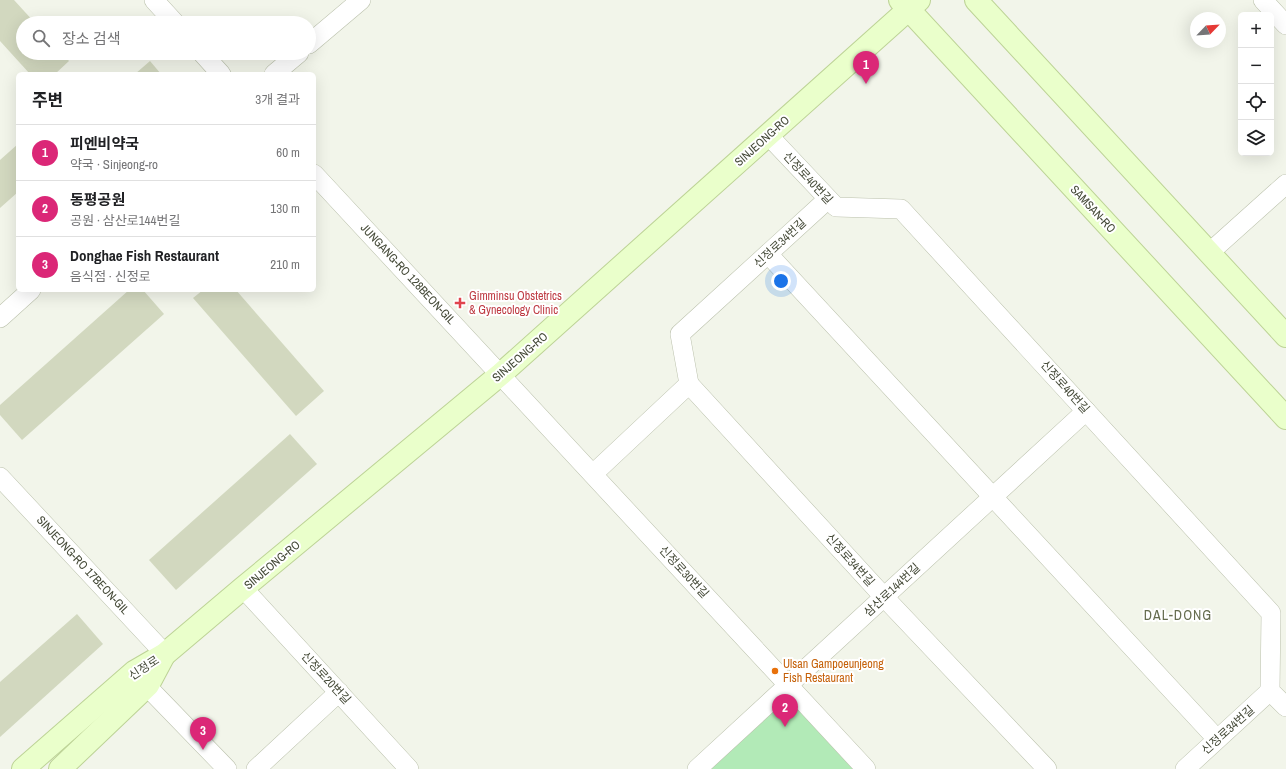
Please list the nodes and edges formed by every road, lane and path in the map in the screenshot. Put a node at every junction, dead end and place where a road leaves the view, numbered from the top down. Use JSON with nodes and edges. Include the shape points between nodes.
{"nodes":[{"id":1,"x":154,"y":0,"type":"edge"},
{"id":2,"x":361,"y":0,"type":"edge"},
{"id":3,"x":976,"y":0,"type":"edge"},
{"id":4,"x":1263,"y":0,"type":"edge"},
{"id":5,"x":909,"y":3,"type":"edge"},
{"id":6,"x":169,"y":16,"type":"edge"},
{"id":7,"x":1286,"y":25,"type":"edge"},
{"id":8,"x":316,"y":38,"type":"edge"},
{"id":9,"x":209,"y":60,"type":"edge"},
{"id":10,"x":291,"y":60,"type":"edge"},
{"id":11,"x":220,"y":72,"type":"edge"},
{"id":12,"x":276,"y":72,"type":"edge"},
{"id":13,"x":769,"y":136,"type":"junction"},
{"id":14,"x":316,"y":176,"type":"edge"},
{"id":15,"x":1286,"y":184,"type":"edge"},
{"id":16,"x":828,"y":198,"type":"junction"},
{"id":17,"x":1209,"y":253,"type":"junction"},
{"id":18,"x":768,"y":254,"type":"junction"},
{"id":19,"x":29,"y":292,"type":"edge"},
{"id":20,"x":0,"y":318,"type":"edge"},
{"id":21,"x":1286,"y":336,"type":"edge"},
{"id":22,"x":501,"y":374,"type":"junction"},
{"id":23,"x":689,"y":384,"type":"junction"},
{"id":24,"x":1086,"y":411,"type":"junction"},
{"id":25,"x":1286,"y":418,"type":"edge"},
{"id":26,"x":593,"y":474,"type":"junction"},
{"id":27,"x":0,"y":477,"type":"edge"},
{"id":28,"x":994,"y":496,"type":"junction"},
{"id":29,"x":243,"y":588,"type":"junction"},
{"id":30,"x":884,"y":597,"type":"junction"},
{"id":31,"x":165,"y":654,"type":"junction"},
{"id":32,"x":141,"y":679,"type":"junction"},
{"id":33,"x":789,"y":686,"type":"junction"},
{"id":34,"x":1270,"y":691,"type":"junction"},
{"id":35,"x":339,"y":692,"type":"junction"},
{"id":36,"x":1286,"y":707,"type":"edge"},
{"id":37,"x":1217,"y":739,"type":"junction"},
{"id":38,"x":23,"y":769,"type":"edge"},
{"id":39,"x":60,"y":769,"type":"edge"},
{"id":40,"x":227,"y":769,"type":"edge"},
{"id":41,"x":256,"y":769,"type":"edge"},
{"id":42,"x":409,"y":769,"type":"edge"},
{"id":43,"x":697,"y":769,"type":"edge"},
{"id":44,"x":866,"y":769,"type":"edge"},
{"id":45,"x":1047,"y":769,"type":"edge"},
{"id":46,"x":1185,"y":769,"type":"edge"}],
"edges":[{"from":1,"to":6,"type":"street"},
{"from":2,"to":8,"type":"street"},
{"from":3,"to":17,"type":"main road"},
{"from":4,"to":7,"type":"street"},
{"from":5,"to":13,"type":"main road","name":"SINJEONG-RO"},
{"from":5,"to":25,"type":"main road","name":"SAMSAN-RO"},
{"from":9,"to":11,"type":"street"},
{"from":10,"to":12,"type":"street"},
{"from":13,"to":16,"type":"street","name":"신정로40번길"},
{"from":13,"to":22,"type":"main road","name":"SINJEONG-RO"},
{"from":14,"to":22,"type":"street","name":"JUNGANG-RO 128BEON-GIL"},
{"from":15,"to":17,"type":"street"},
{"from":16,"to":18,"type":"street","name":"신정로34번길"},
{"from":16,"to":24,"type":"street","name":"신정로40번길","via":[[836,208],[901,209]]},
{"from":17,"to":21,"type":"main road"},
{"from":18,"to":23,"type":"street","name":"신정로34번길","via":[[680,334]]},
{"from":18,"to":28,"type":"street"},
{"from":19,"to":20,"type":"street"},
{"from":22,"to":26,"type":"street","name":"신정로30번길"},
{"from":22,"to":29,"type":"main road","name":"SINJEONG-RO"},
{"from":23,"to":26,"type":"street"},
{"from":23,"to":30,"type":"street","name":"신정로34번길"},
{"from":24,"to":28,"type":"street","name":"삼산로144번길"},
{"from":24,"to":34,"type":"street","name":"신정로40번길","via":[[1270,613]]},
{"from":26,"to":33,"type":"street","name":"신정로30번길"},
{"from":27,"to":31,"type":"street","name":"SINJEONG-RO 17BEON-GIL"},
{"from":28,"to":30,"type":"street","name":"삼산로144번길"},
{"from":28,"to":37,"type":"street"},
{"from":29,"to":31,"type":"main road","name":"SINJEONG-RO"},
{"from":29,"to":35,"type":"street","name":"신정로20번길"},
{"from":30,"to":33,"type":"street","name":"삼산로144번길"},
{"from":30,"to":45,"type":"street","name":"신정로34번길"},
{"from":31,"to":32,"type":"main road","name":"신정로"},
{"from":32,"to":38,"type":"main road","name":"신정로"},
{"from":32,"to":39,"type":"main road","name":"신정로"},
{"from":32,"to":40,"type":"street"},
{"from":33,"to":43,"type":"street","name":"삼산로144번길"},
{"from":33,"to":44,"type":"street","name":"신정로30번길"},
{"from":34,"to":36,"type":"street"},
{"from":34,"to":37,"type":"street","name":"신정로34번길"},
{"from":35,"to":41,"type":"street"},
{"from":35,"to":42,"type":"street","name":"신정로20번길"},
{"from":37,"to":46,"type":"street","name":"신정로34번길"}]}
